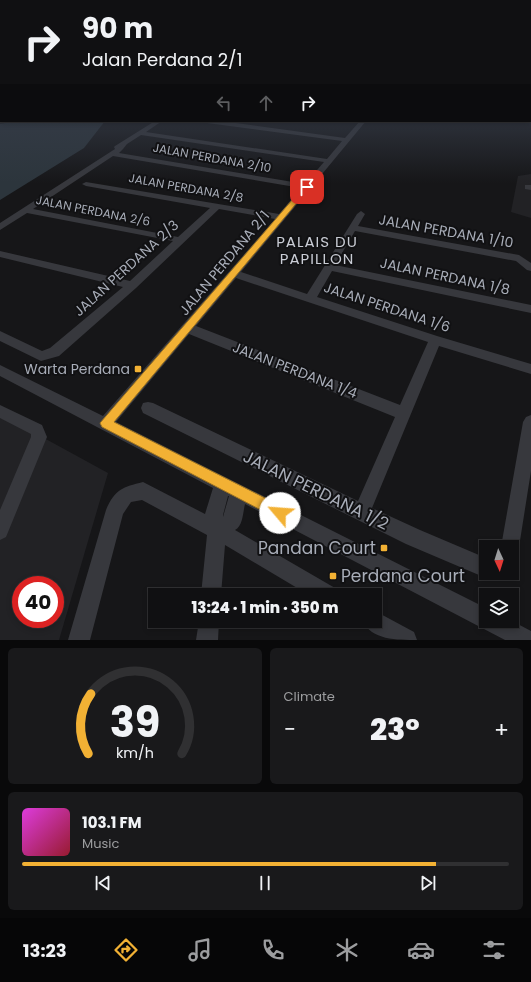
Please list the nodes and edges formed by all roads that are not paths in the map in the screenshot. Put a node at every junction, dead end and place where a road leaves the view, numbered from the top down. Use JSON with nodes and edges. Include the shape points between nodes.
{"nodes":[{"id":1,"x":156,"y":123,"type":"edge"},
{"id":2,"x":221,"y":123,"type":"edge"},
{"id":3,"x":358,"y":123,"type":"edge"},
{"id":4,"x":141,"y":133,"type":"junction"},
{"id":5,"x":347,"y":140,"type":"junction"},
{"id":6,"x":118,"y":148,"type":"junction"},
{"id":7,"x":329,"y":161,"type":"junction"},
{"id":8,"x":86,"y":184,"type":"dead end"},
{"id":9,"x":307,"y":187,"type":"junction"},
{"id":10,"x":217,"y":206,"type":"junction"},
{"id":11,"x":25,"y":210,"type":"junction"},
{"id":12,"x":361,"y":214,"type":"dead end"},
{"id":13,"x":281,"y":217,"type":"junction"},
{"id":14,"x":0,"y":227,"type":"edge"},
{"id":15,"x":353,"y":228,"type":"junction"},
{"id":16,"x":180,"y":240,"type":"junction"},
{"id":17,"x":0,"y":254,"type":"edge"},
{"id":18,"x":329,"y":267,"type":"junction"},
{"id":19,"x":531,"y":268,"type":"edge"},
{"id":20,"x":233,"y":273,"type":"junction"},
{"id":21,"x":132,"y":285,"type":"junction"},
{"id":22,"x":310,"y":298,"type":"junction"},
{"id":23,"x":531,"y":310,"type":"edge"},
{"id":24,"x":187,"y":328,"type":"junction"},
{"id":25,"x":0,"y":336,"type":"edge"},
{"id":26,"x":435,"y":340,"type":"junction"},
{"id":27,"x":531,"y":369,"type":"edge"},
{"id":28,"x":0,"y":370,"type":"edge"},
{"id":29,"x":148,"y":408,"type":"dead end"},
{"id":30,"x":0,"y":411,"type":"edge"},
{"id":31,"x":403,"y":413,"type":"junction"},
{"id":32,"x":531,"y":422,"type":"edge"},
{"id":33,"x":106,"y":423,"type":"junction"},
{"id":34,"x":231,"y":488,"type":"junction"},
{"id":35,"x":362,"y":512,"type":"junction"},
{"id":36,"x":217,"y":530,"type":"junction"},
{"id":37,"x":0,"y":531,"type":"edge"},
{"id":38,"x":511,"y":540,"type":"edge"},
{"id":39,"x":479,"y":565,"type":"edge"},
{"id":40,"x":212,"y":588,"type":"edge"},
{"id":41,"x":316,"y":588,"type":"edge"},
{"id":42,"x":479,"y":615,"type":"edge"},
{"id":43,"x":382,"y":626,"type":"edge"},
{"id":44,"x":208,"y":628,"type":"edge"},
{"id":45,"x":503,"y":628,"type":"edge"},
{"id":46,"x":79,"y":640,"type":"edge"},
{"id":47,"x":207,"y":640,"type":"edge"},
{"id":48,"x":406,"y":640,"type":"edge"},
{"id":49,"x":526,"y":640,"type":"edge"}],
"edges":[{"from":1,"to":4,"type":"street"},
{"from":2,"to":5,"type":"street"},
{"from":3,"to":5,"type":"street","name":"JALAN PERDANA 2/1"},
{"from":4,"to":6,"type":"street"},
{"from":4,"to":7,"type":"street"},
{"from":5,"to":7,"type":"street","name":"JALAN PERDANA 2/1"},
{"from":6,"to":9,"type":"street","name":"JALAN PERDANA 2/10"},
{"from":6,"to":11,"type":"street"},
{"from":7,"to":9,"type":"street","name":"JALAN PERDANA 2/1"},
{"from":8,"to":10,"type":"street","name":"JALAN PERDANA 2/8"},
{"from":9,"to":13,"type":"street","name":"JALAN PERDANA 2/1"},
{"from":10,"to":13,"type":"street","name":"JALAN PERDANA 2/8"},
{"from":10,"to":16,"type":"street","name":"JALAN PERDANA 2/3"},
{"from":11,"to":14,"type":"street"},
{"from":11,"to":16,"type":"street","name":"JALAN PERDANA 2/6"},
{"from":12,"to":15,"type":"street"},
{"from":13,"to":20,"type":"street","name":"JALAN PERDANA 2/1"},
{"from":15,"to":18,"type":"street"},
{"from":15,"to":19,"type":"street","name":"JALAN PERDANA 1/10","via":[[519,258]]},
{"from":16,"to":21,"type":"street","name":"JALAN PERDANA 2/3"},
{"from":17,"to":21,"type":"street"},
{"from":18,"to":22,"type":"street"},
{"from":18,"to":23,"type":"street","name":"JALAN PERDANA 1/8"},
{"from":20,"to":22,"type":"street","name":"JALAN PERDANA 1/6"},
{"from":20,"to":24,"type":"street","name":"JALAN PERDANA 2/1"},
{"from":21,"to":25,"type":"street","name":"JALAN PERDANA 2/3","via":[[54,352],[41,356]]},
{"from":22,"to":26,"type":"street","name":"JALAN PERDANA 1/6"},
{"from":24,"to":31,"type":"street","name":"JALAN PERDANA 1/4"},
{"from":24,"to":33,"type":"street","name":"JALAN PERDANA 2/1"},
{"from":26,"to":27,"type":"street","name":"JALAN PERDANA 1/6"},
{"from":26,"to":31,"type":"street"},
{"from":28,"to":33,"type":"street"},
{"from":29,"to":35,"type":"street","name":"JALAN PERDANA 1/2"},
{"from":30,"to":37,"type":"street","via":[[37,430],[39,437]]},
{"from":31,"to":35,"type":"street"},
{"from":32,"to":38,"type":"street"},
{"from":33,"to":34,"type":"street"},
{"from":34,"to":36,"type":"street","via":[[232,522]]},
{"from":34,"to":42,"type":"street"},
{"from":35,"to":39,"type":"street","name":"JALAN PERDANA 1/2"},
{"from":36,"to":40,"type":"street"},
{"from":36,"to":41,"type":"street"},
{"from":36,"to":46,"type":"street","via":[[143,491],[126,495],[115,510]]},
{"from":43,"to":48,"type":"street"},
{"from":44,"to":47,"type":"street"},
{"from":45,"to":49,"type":"street"}]}
